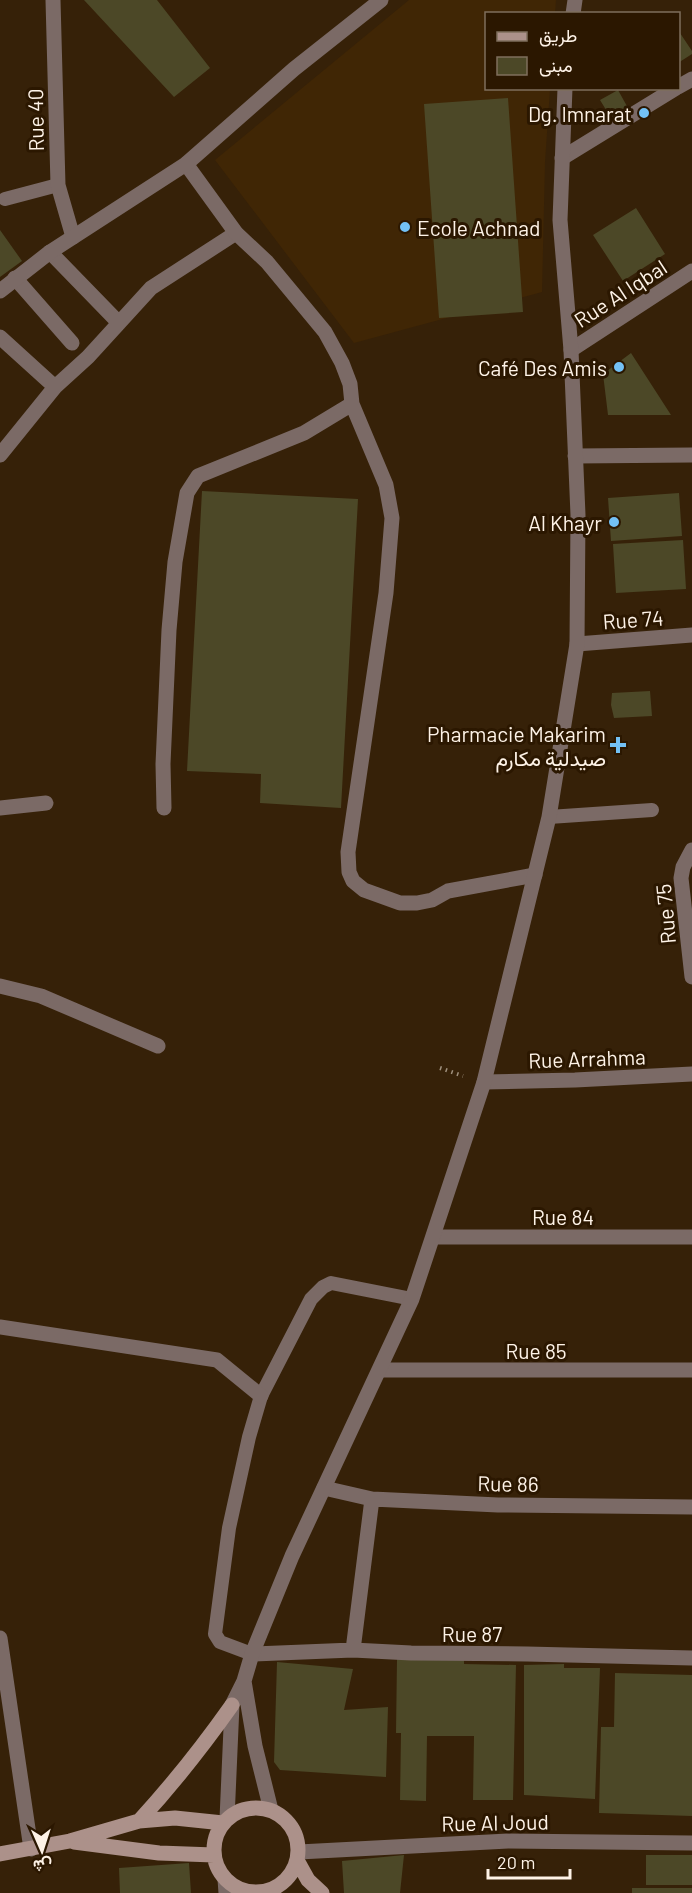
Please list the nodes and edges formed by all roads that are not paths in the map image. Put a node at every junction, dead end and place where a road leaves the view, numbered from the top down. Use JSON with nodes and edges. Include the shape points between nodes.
{"nodes":[{"id":1,"x":53,"y":0,"type":"edge"},
{"id":2,"x":381,"y":0,"type":"edge"},
{"id":3,"x":565,"y":90,"type":"edge"},
{"id":4,"x":674,"y":90,"type":"edge"},
{"id":5,"x":562,"y":158,"type":"junction"},
{"id":6,"x":186,"y":164,"type":"junction"},
{"id":7,"x":58,"y":185,"type":"junction"},
{"id":8,"x":5,"y":199,"type":"dead end"},
{"id":9,"x":236,"y":233,"type":"junction"},
{"id":10,"x":73,"y":237,"type":"junction"},
{"id":11,"x":50,"y":252,"type":"junction"},
{"id":12,"x":692,"y":271,"type":"edge"},
{"id":13,"x":15,"y":278,"type":"junction"},
{"id":14,"x":0,"y":291,"type":"edge"},
{"id":15,"x":119,"y":323,"type":"junction"},
{"id":16,"x":0,"y":337,"type":"edge"},
{"id":17,"x":72,"y":343,"type":"dead end"},
{"id":18,"x":571,"y":350,"type":"junction"},
{"id":19,"x":55,"y":387,"type":"junction"},
{"id":20,"x":352,"y":404,"type":"junction"},
{"id":21,"x":0,"y":455,"type":"edge"},
{"id":22,"x":692,"y":455,"type":"edge"},
{"id":23,"x":575,"y":456,"type":"junction"},
{"id":24,"x":692,"y":636,"type":"edge"},
{"id":25,"x":577,"y":644,"type":"junction"},
{"id":26,"x":46,"y":803,"type":"dead end"},
{"id":27,"x":0,"y":808,"type":"edge"},
{"id":28,"x":164,"y":808,"type":"dead end"},
{"id":29,"x":652,"y":810,"type":"dead end"},
{"id":30,"x":549,"y":817,"type":"junction"},
{"id":31,"x":692,"y":850,"type":"edge"},
{"id":32,"x":535,"y":875,"type":"junction"},
{"id":33,"x":692,"y":977,"type":"edge"},
{"id":34,"x":0,"y":986,"type":"edge"},
{"id":35,"x":158,"y":1046,"type":"dead end"},
{"id":36,"x":692,"y":1074,"type":"edge"},
{"id":37,"x":484,"y":1082,"type":"junction"},
{"id":38,"x":692,"y":1237,"type":"edge"},
{"id":39,"x":434,"y":1238,"type":"junction"},
{"id":40,"x":412,"y":1299,"type":"junction"},
{"id":41,"x":0,"y":1327,"type":"edge"},
{"id":42,"x":380,"y":1370,"type":"junction"},
{"id":43,"x":692,"y":1370,"type":"edge"},
{"id":44,"x":261,"y":1396,"type":"junction"},
{"id":45,"x":324,"y":1488,"type":"junction"},
{"id":46,"x":372,"y":1499,"type":"junction"},
{"id":47,"x":692,"y":1507,"type":"edge"},
{"id":48,"x":0,"y":1638,"type":"edge"},
{"id":49,"x":353,"y":1650,"type":"junction"},
{"id":50,"x":252,"y":1654,"type":"junction"},
{"id":51,"x":692,"y":1658,"type":"edge"},
{"id":52,"x":244,"y":1681,"type":"junction"},
{"id":53,"x":232,"y":1705,"type":"junction"},
{"id":54,"x":271,"y":1810,"type":"junction"},
{"id":55,"x":139,"y":1821,"type":"junction"},
{"id":56,"x":225,"y":1821,"type":"junction"},
{"id":57,"x":70,"y":1841,"type":"junction"},
{"id":58,"x":692,"y":1843,"type":"edge"},
{"id":59,"x":31,"y":1849,"type":"junction"},
{"id":60,"x":0,"y":1854,"type":"edge"},
{"id":61,"x":214,"y":1855,"type":"junction"},
{"id":62,"x":298,"y":1857,"type":"junction"},
{"id":63,"x":225,"y":1886,"type":"edge"},
{"id":64,"x":261,"y":1893,"type":"edge"},
{"id":65,"x":322,"y":1893,"type":"edge"}],
"edges":[{"from":1,"to":7,"type":"street","name":"Rue 40"},
{"from":2,"to":6,"type":"street","via":[[294,69]]},
{"from":3,"to":5,"type":"street"},
{"from":4,"to":5,"type":"street"},
{"from":5,"to":18,"type":"street","via":[[560,220]]},
{"from":6,"to":9,"type":"street"},
{"from":6,"to":10,"type":"street"},
{"from":7,"to":8,"type":"lane"},
{"from":7,"to":10,"type":"street","name":"Rue 40"},
{"from":9,"to":15,"type":"street","via":[[151,288]]},
{"from":9,"to":20,"type":"street","via":[[267,262],[325,332],[350,384]]},
{"from":10,"to":11,"type":"street"},
{"from":11,"to":13,"type":"street"},
{"from":11,"to":15,"type":"street"},
{"from":12,"to":18,"type":"street","name":"Rue Al Iqbal"},
{"from":13,"to":14,"type":"street"},
{"from":13,"to":17,"type":"street"},
{"from":15,"to":19,"type":"street"},
{"from":16,"to":19,"type":"street"},
{"from":18,"to":23,"type":"street"},
{"from":19,"to":21,"type":"street"},
{"from":20,"to":28,"type":"street","via":[[304,433],[198,476],[187,493],[169,630]]},
{"from":20,"to":32,"type":"street","via":[[386,484],[392,518],[386,593],[348,852],[349,872],[364,890],[400,903],[432,900],[448,891]]},
{"from":22,"to":23,"type":"street"},
{"from":23,"to":25,"type":"street"},
{"from":24,"to":25,"type":"street","name":"Rue 74"},
{"from":25,"to":30,"type":"street"},
{"from":26,"to":27,"type":"street"},
{"from":29,"to":30,"type":"lane"},
{"from":30,"to":32,"type":"street"},
{"from":31,"to":33,"type":"street","name":"Rue 75","via":[[681,878]]},
{"from":32,"to":37,"type":"street"},
{"from":34,"to":35,"type":"street","via":[[41,996]]},
{"from":36,"to":37,"type":"street","name":"Rue Arrahma"},
{"from":37,"to":39,"type":"street"},
{"from":38,"to":39,"type":"street","name":"Rue 84"},
{"from":39,"to":40,"type":"street"},
{"from":40,"to":42,"type":"street"},
{"from":40,"to":44,"type":"lane","via":[[331,1283],[323,1287],[311,1299]]},
{"from":41,"to":44,"type":"street","via":[[217,1360]]},
{"from":42,"to":43,"type":"street","name":"Rue 85"},
{"from":42,"to":45,"type":"street"},
{"from":44,"to":50,"type":"lane","via":[[229,1528],[215,1634],[220,1642]]},
{"from":45,"to":46,"type":"street","name":"Rue 86"},
{"from":45,"to":50,"type":"street"},
{"from":46,"to":47,"type":"street","name":"Rue 86"},
{"from":46,"to":49,"type":"street"},
{"from":48,"to":59,"type":"street"},
{"from":49,"to":50,"type":"street","name":"Rue 87"},
{"from":49,"to":51,"type":"street","name":"Rue 87"},
{"from":50,"to":52,"type":"street"},
{"from":52,"to":53,"type":"street"},
{"from":52,"to":54,"type":"street"},
{"from":53,"to":55,"type":"main road","via":[[204,1746]]},
{"from":53,"to":56,"type":"street"},
{"from":54,"to":56,"type":"main road","via":[[248,1809]]},
{"from":54,"to":62,"type":"main road","via":[[292,1826]]},
{"from":55,"to":56,"type":"main road"},
{"from":55,"to":57,"type":"main road"},
{"from":56,"to":61,"type":"main road","via":[[214,1843]]},
{"from":57,"to":59,"type":"main road"},
{"from":57,"to":61,"type":"main road","via":[[159,1853]]},
{"from":58,"to":62,"type":"street","name":"Rue Al Joud","via":[[508,1841]]},
{"from":59,"to":60,"type":"main road"},
{"from":61,"to":63,"type":"main road"},
{"from":62,"to":64,"type":"main road","via":[[293,1873],[284,1882]]},
{"from":62,"to":65,"type":"main road","via":[[308,1880]]},
{"from":63,"to":64,"type":"main road"}]}
